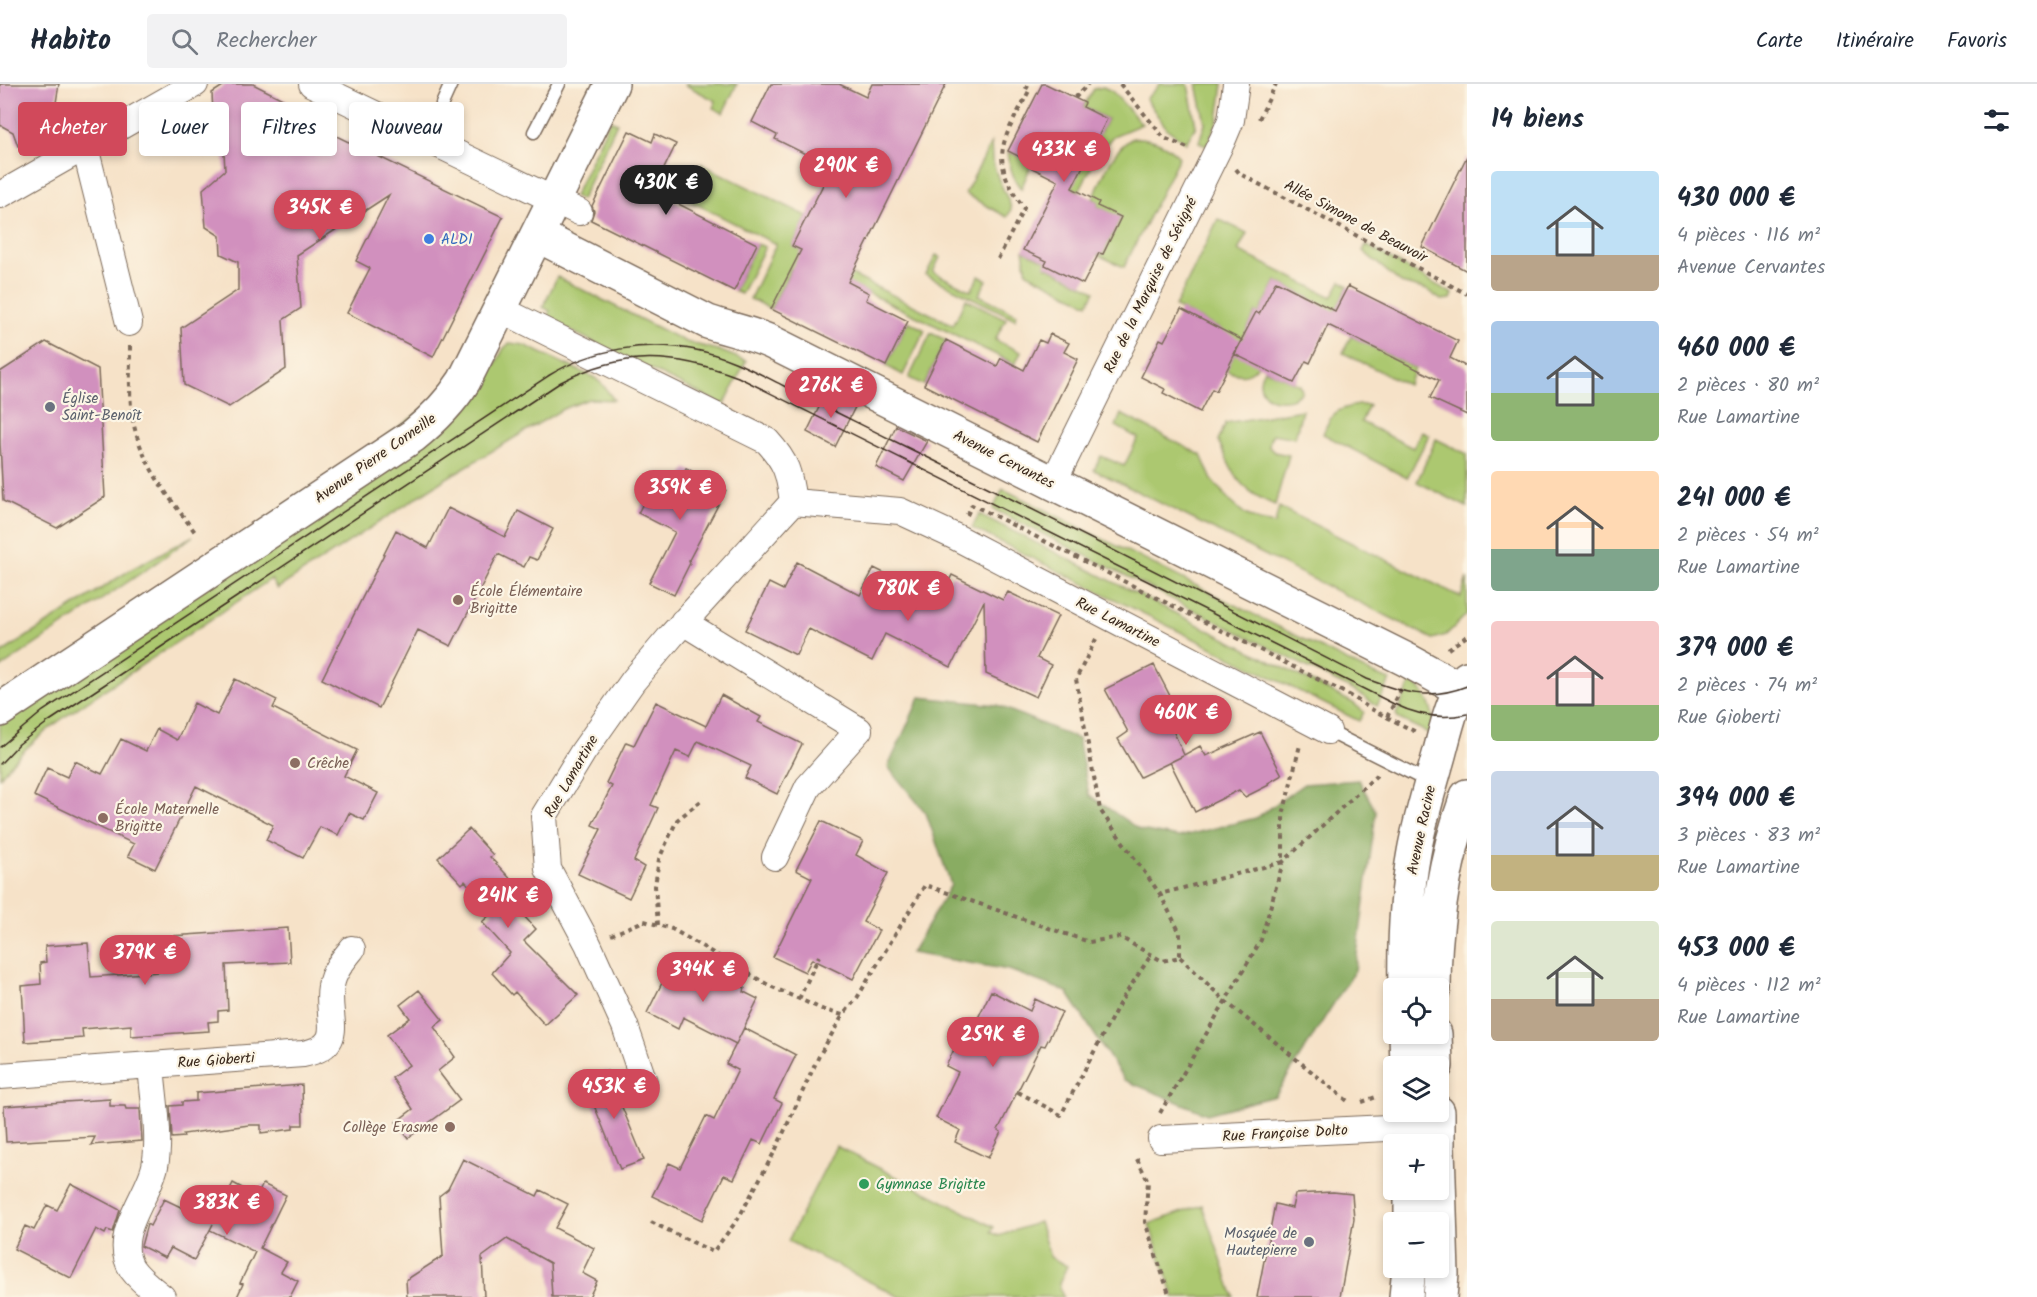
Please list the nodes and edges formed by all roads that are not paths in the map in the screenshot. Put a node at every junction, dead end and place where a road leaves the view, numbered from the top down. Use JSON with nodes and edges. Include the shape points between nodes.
{"nodes":[{"id":1,"x":195,"y":84,"type":"edge"},
{"id":2,"x":312,"y":84,"type":"edge"},
{"id":3,"x":451,"y":84,"type":"edge"},
{"id":4,"x":559,"y":84,"type":"edge"},
{"id":5,"x":612,"y":84,"type":"edge"},
{"id":6,"x":1236,"y":84,"type":"edge"},
{"id":7,"x":443,"y":102,"type":"edge"},
{"id":8,"x":127,"y":123,"type":"edge"},
{"id":9,"x":534,"y":132,"type":"dead end"},
{"id":10,"x":69,"y":156,"type":"edge"},
{"id":11,"x":87,"y":156,"type":"edge"},
{"id":12,"x":0,"y":195,"type":"edge"},
{"id":13,"x":566,"y":206,"type":"junction"},
{"id":14,"x":537,"y":235,"type":"junction"},
{"id":15,"x":500,"y":309,"type":"junction"},
{"id":16,"x":129,"y":323,"type":"road end"},
{"id":17,"x":1053,"y":483,"type":"junction"},
{"id":18,"x":793,"y":502,"type":"junction"},
{"id":19,"x":683,"y":622,"type":"junction"},
{"id":20,"x":1465,"y":686,"type":"edge"},
{"id":21,"x":0,"y":710,"type":"edge"},
{"id":22,"x":1317,"y":725,"type":"joint"},
{"id":23,"x":1417,"y":776,"type":"junction"},
{"id":24,"x":1467,"y":796,"type":"edge"},
{"id":25,"x":775,"y":857,"type":"dead end"},
{"id":26,"x":352,"y":949,"type":"dead end"},
{"id":27,"x":1405,"y":978,"type":"edge"},
{"id":28,"x":1434,"y":978,"type":"edge"},
{"id":29,"x":151,"y":1065,"type":"junction"},
{"id":30,"x":0,"y":1076,"type":"edge"},
{"id":31,"x":644,"y":1082,"type":"dead end"},
{"id":32,"x":1408,"y":1128,"type":"edge"},
{"id":33,"x":1159,"y":1129,"type":"road end"},
{"id":34,"x":1440,"y":1200,"type":"edge"},
{"id":35,"x":1408,"y":1278,"type":"edge"},
{"id":36,"x":162,"y":1297,"type":"edge"},
{"id":37,"x":1406,"y":1297,"type":"edge"},
{"id":38,"x":1440,"y":1297,"type":"edge"}],
"edges":[{"from":1,"to":8,"type":"street"},
{"from":2,"to":13,"type":"street"},
{"from":3,"to":7,"type":"lane"},
{"from":4,"to":9,"type":"lane"},
{"from":5,"to":13,"type":"street","name":"Avenue Pierre Corneille"},
{"from":6,"to":17,"type":"street","name":"Rue de la Marquise de Sévigné","via":[[1224,164]]},
{"from":10,"to":12,"type":"street"},
{"from":11,"to":16,"type":"street"},
{"from":13,"to":14,"type":"street","name":"Avenue Pierre Corneille"},
{"from":14,"to":15,"type":"street","name":"Avenue Pierre Corneille"},
{"from":14,"to":17,"type":"street","name":"Avenue Cervantes","via":[[708,322],[771,342]]},
{"from":15,"to":18,"type":"street","via":[[767,441],[789,471]]},
{"from":15,"to":21,"type":"street","name":"Avenue Pierre Corneille","via":[[464,381],[437,417]]},
{"from":17,"to":20,"type":"street","name":"Avenue Cervantes"},
{"from":18,"to":19,"type":"street","name":"Rue Lamartine"},
{"from":18,"to":22,"type":"street","name":"Rue Lamartine","via":[[900,511]]},
{"from":19,"to":25,"type":"street","via":[[859,730],[808,787]]},
{"from":19,"to":31,"type":"street","name":"Rue Lamartine","via":[[633,681],[544,816],[548,869],[625,1026]]},
{"from":20,"to":23,"type":"street","name":"Avenue Racine"},
{"from":22,"to":23,"type":"lane","name":"Rue Lamartine"},
{"from":23,"to":27,"type":"street","name":"Avenue Racine"},
{"from":24,"to":28,"type":"street","via":[[1448,860]]},
{"from":26,"to":29,"type":"street","name":"Rue Gioberti","via":[[331,986],[332,1035],[318,1051]]},
{"from":29,"to":30,"type":"street","name":"Rue Gioberti"},
{"from":29,"to":36,"type":"street","via":[[155,1164],[125,1247],[133,1270]]},
{"from":32,"to":33,"type":"street","name":"Rue Françoise Dolto"},
{"from":34,"to":38,"type":"street"},
{"from":35,"to":37,"type":"street"}]}
